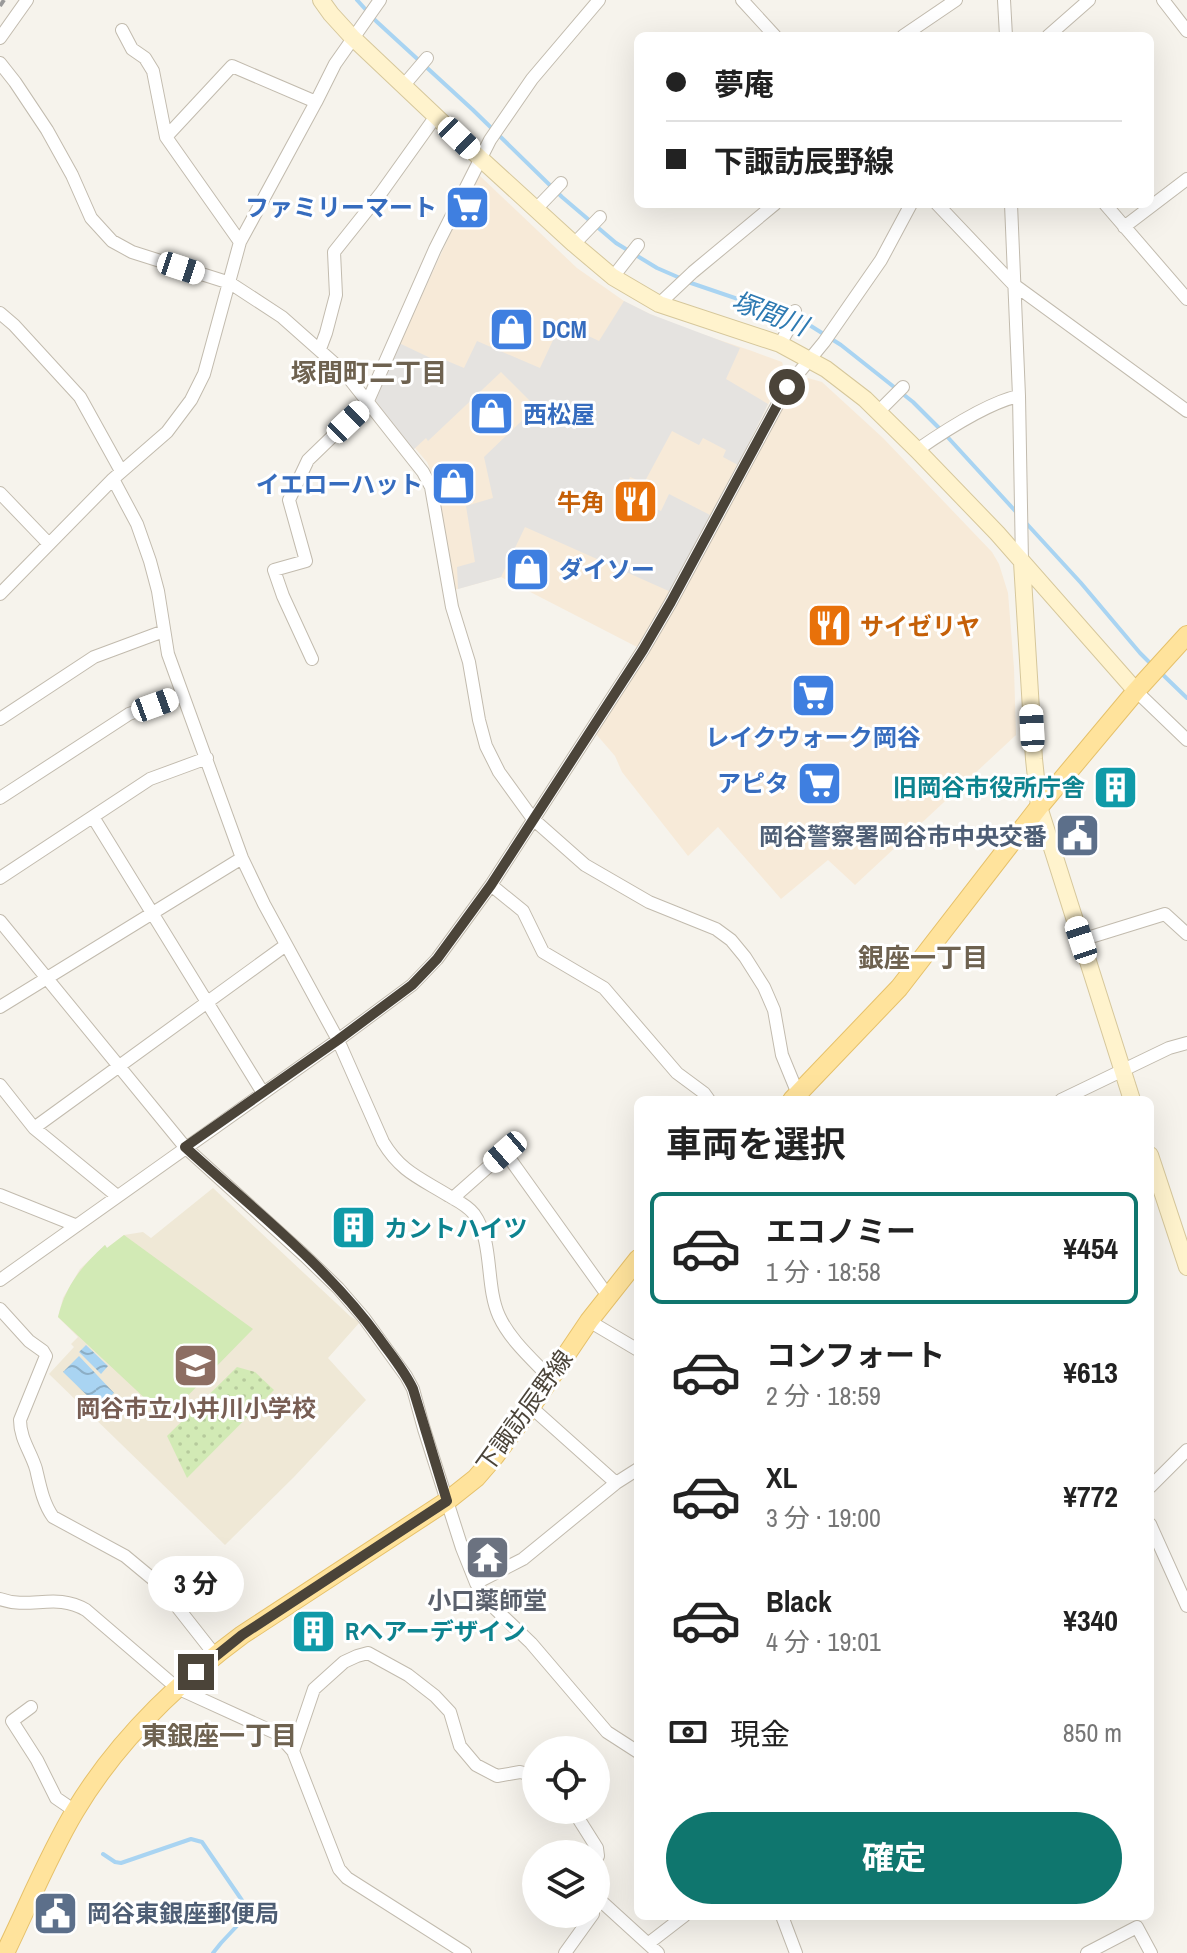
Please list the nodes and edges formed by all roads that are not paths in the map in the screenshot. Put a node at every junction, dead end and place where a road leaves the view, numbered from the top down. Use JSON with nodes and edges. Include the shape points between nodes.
{"nodes":[{"id":1,"x":27,"y":0,"type":"edge"},
{"id":2,"x":321,"y":0,"type":"edge"},
{"id":3,"x":599,"y":0,"type":"edge"},
{"id":4,"x":742,"y":0,"type":"edge"},
{"id":5,"x":956,"y":0,"type":"edge"},
{"id":6,"x":1004,"y":0,"type":"edge"},
{"id":7,"x":1089,"y":0,"type":"edge"},
{"id":8,"x":1163,"y":0,"type":"edge"},
{"id":9,"x":378,"y":3,"type":"edge"},
{"id":10,"x":1184,"y":23,"type":"edge"},
{"id":11,"x":122,"y":30,"type":"dead end"},
{"id":12,"x":771,"y":32,"type":"edge"},
{"id":13,"x":909,"y":32,"type":"edge"},
{"id":14,"x":1006,"y":32,"type":"edge"},
{"id":15,"x":1053,"y":32,"type":"edge"},
{"id":16,"x":352,"y":37,"type":"junction"},
{"id":17,"x":0,"y":38,"type":"edge"},
{"id":18,"x":427,"y":58,"type":"dead end"},
{"id":19,"x":0,"y":63,"type":"edge"},
{"id":20,"x":404,"y":85,"type":"junction"},
{"id":21,"x":316,"y":102,"type":"junction"},
{"id":22,"x":436,"y":116,"type":"junction"},
{"id":23,"x":166,"y":137,"type":"junction"},
{"id":24,"x":481,"y":159,"type":"junction"},
{"id":25,"x":1187,"y":179,"type":"edge"},
{"id":26,"x":561,"y":183,"type":"dead end"},
{"id":27,"x":1154,"y":204,"type":"edge"},
{"id":28,"x":770,"y":208,"type":"edge"},
{"id":29,"x":909,"y":208,"type":"edge"},
{"id":30,"x":941,"y":208,"type":"edge"},
{"id":31,"x":1011,"y":208,"type":"edge"},
{"id":32,"x":1108,"y":208,"type":"edge"},
{"id":33,"x":1149,"y":208,"type":"edge"},
{"id":34,"x":536,"y":209,"type":"junction"},
{"id":35,"x":600,"y":217,"type":"dead end"},
{"id":36,"x":1124,"y":227,"type":"junction"},
{"id":37,"x":240,"y":242,"type":"junction"},
{"id":38,"x":574,"y":244,"type":"junction"},
{"id":39,"x":638,"y":245,"type":"dead end"},
{"id":40,"x":613,"y":277,"type":"junction"},
{"id":41,"x":230,"y":283,"type":"junction"},
{"id":42,"x":1013,"y":284,"type":"junction"},
{"id":43,"x":1187,"y":299,"type":"edge"},
{"id":44,"x":659,"y":304,"type":"junction"},
{"id":45,"x":795,"y":311,"type":"dead end"},
{"id":46,"x":0,"y":313,"type":"edge"},
{"id":47,"x":784,"y":337,"type":"junction"},
{"id":48,"x":320,"y":349,"type":"junction"},
{"id":49,"x":809,"y":359,"type":"junction"},
{"id":50,"x":903,"y":387,"type":"dead end"},
{"id":51,"x":1019,"y":396,"type":"junction"},
{"id":52,"x":367,"y":403,"type":"junction"},
{"id":53,"x":1187,"y":411,"type":"edge"},
{"id":54,"x":878,"y":412,"type":"junction"},
{"id":55,"x":917,"y":450,"type":"junction"},
{"id":56,"x":117,"y":475,"type":"junction"},
{"id":57,"x":0,"y":493,"type":"edge"},
{"id":58,"x":48,"y":543,"type":"junction"},
{"id":59,"x":1022,"y":562,"type":"junction"},
{"id":60,"x":0,"y":594,"type":"edge"},
{"id":61,"x":164,"y":631,"type":"junction"},
{"id":62,"x":1187,"y":635,"type":"edge"},
{"id":63,"x":312,"y":659,"type":"dead end"},
{"id":64,"x":1136,"y":691,"type":"junction"},
{"id":65,"x":182,"y":695,"type":"junction"},
{"id":66,"x":0,"y":719,"type":"edge"},
{"id":67,"x":1187,"y":740,"type":"edge"},
{"id":68,"x":207,"y":758,"type":"junction"},
{"id":69,"x":0,"y":798,"type":"edge"},
{"id":70,"x":1039,"y":807,"type":"junction"},
{"id":71,"x":93,"y":817,"type":"junction"},
{"id":72,"x":533,"y":819,"type":"junction"},
{"id":73,"x":242,"y":858,"type":"junction"},
{"id":74,"x":0,"y":878,"type":"edge"},
{"id":75,"x":491,"y":885,"type":"junction"},
{"id":76,"x":151,"y":914,"type":"junction"},
{"id":77,"x":0,"y":921,"type":"edge"},
{"id":78,"x":1187,"y":934,"type":"edge"},
{"id":79,"x":1081,"y":940,"type":"junction"},
{"id":80,"x":286,"y":945,"type":"junction"},
{"id":81,"x":45,"y":978,"type":"junction"},
{"id":82,"x":207,"y":1003,"type":"junction"},
{"id":83,"x":0,"y":1007,"type":"edge"},
{"id":84,"x":338,"y":1040,"type":"junction"},
{"id":85,"x":1187,"y":1043,"type":"edge"},
{"id":86,"x":120,"y":1066,"type":"junction"},
{"id":87,"x":1122,"y":1070,"type":"junction"},
{"id":88,"x":0,"y":1085,"type":"edge"},
{"id":89,"x":263,"y":1093,"type":"junction"},
{"id":90,"x":706,"y":1096,"type":"edge"},
{"id":91,"x":795,"y":1096,"type":"edge"},
{"id":92,"x":796,"y":1096,"type":"edge"},
{"id":93,"x":1069,"y":1096,"type":"edge"},
{"id":94,"x":1131,"y":1096,"type":"edge"},
{"id":95,"x":34,"y":1128,"type":"junction"},
{"id":96,"x":185,"y":1147,"type":"junction"},
{"id":97,"x":1154,"y":1167,"type":"edge"},
{"id":98,"x":0,"y":1195,"type":"edge"},
{"id":99,"x":117,"y":1196,"type":"junction"},
{"id":100,"x":453,"y":1198,"type":"junction"},
{"id":101,"x":75,"y":1225,"type":"junction"},
{"id":102,"x":634,"y":1264,"type":"edge"},
{"id":103,"x":1187,"y":1267,"type":"edge"},
{"id":104,"x":0,"y":1280,"type":"edge"},
{"id":105,"x":608,"y":1296,"type":"junction"},
{"id":106,"x":0,"y":1309,"type":"edge"},
{"id":107,"x":589,"y":1321,"type":"junction"},
{"id":108,"x":634,"y":1348,"type":"edge"},
{"id":109,"x":550,"y":1378,"type":"junction"},
{"id":110,"x":531,"y":1407,"type":"junction"},
{"id":111,"x":1187,"y":1450,"type":"edge"},
{"id":112,"x":634,"y":1472,"type":"edge"},
{"id":113,"x":616,"y":1483,"type":"junction"},
{"id":114,"x":1154,"y":1483,"type":"edge"},
{"id":115,"x":447,"y":1501,"type":"junction"},
{"id":116,"x":1154,"y":1533,"type":"edge"},
{"id":117,"x":476,"y":1583,"type":"junction"},
{"id":118,"x":0,"y":1599,"type":"edge"},
{"id":119,"x":1187,"y":1606,"type":"edge"},
{"id":120,"x":215,"y":1655,"type":"junction"},
{"id":121,"x":177,"y":1688,"type":"junction"},
{"id":122,"x":31,"y":1707,"type":"dead end"},
{"id":123,"x":634,"y":1749,"type":"edge"},
{"id":124,"x":293,"y":1751,"type":"junction"},
{"id":125,"x":522,"y":1772,"type":"edge"},
{"id":126,"x":75,"y":1811,"type":"junction"},
{"id":127,"x":610,"y":1915,"type":"edge"},
{"id":128,"x":680,"y":1920,"type":"edge"},
{"id":129,"x":784,"y":1920,"type":"edge"},
{"id":130,"x":582,"y":1928,"type":"edge"},
{"id":131,"x":654,"y":1948,"type":"edge"},
{"id":132,"x":7,"y":1950,"type":"edge"},
{"id":133,"x":463,"y":1953,"type":"edge"},
{"id":134,"x":565,"y":1953,"type":"edge"},
{"id":135,"x":796,"y":1953,"type":"edge"},
{"id":136,"x":1087,"y":1953,"type":"edge"},
{"id":137,"x":1151,"y":1953,"type":"edge"}],
"edges":[{"from":1,"to":17,"type":"street"},
{"from":2,"to":16,"type":"street"},
{"from":3,"to":24,"type":"street","via":[[532,79]]},
{"from":4,"to":12,"type":"street"},
{"from":5,"to":13,"type":"street"},
{"from":6,"to":14,"type":"street"},
{"from":7,"to":15,"type":"street"},
{"from":8,"to":10,"type":"street"},
{"from":9,"to":16,"type":"street"},
{"from":11,"to":23,"type":"street","via":[[153,71]]},
{"from":16,"to":20,"type":"street"},
{"from":16,"to":21,"type":"street"},
{"from":18,"to":20,"type":"street"},
{"from":19,"to":41,"type":"street","via":[[47,130],[91,218],[112,241]]},
{"from":20,"to":22,"type":"street"},
{"from":21,"to":23,"type":"street","via":[[232,66]]},
{"from":21,"to":37,"type":"street"},
{"from":22,"to":24,"type":"street"},
{"from":22,"to":48,"type":"street","via":[[334,252],[336,295]]},
{"from":23,"to":37,"type":"street"},
{"from":24,"to":34,"type":"street"},
{"from":24,"to":52,"type":"street"},
{"from":25,"to":27,"type":"street"},
{"from":26,"to":34,"type":"street"},
{"from":28,"to":44,"type":"street"},
{"from":29,"to":49,"type":"street","via":[[881,260]]},
{"from":30,"to":42,"type":"street"},
{"from":31,"to":42,"type":"street"},
{"from":32,"to":36,"type":"street"},
{"from":33,"to":36,"type":"street"},
{"from":34,"to":38,"type":"street"},
{"from":35,"to":38,"type":"street"},
{"from":36,"to":43,"type":"street"},
{"from":37,"to":41,"type":"street"},
{"from":38,"to":40,"type":"street"},
{"from":39,"to":40,"type":"street"},
{"from":40,"to":44,"type":"street"},
{"from":41,"to":48,"type":"street"},
{"from":41,"to":56,"type":"street","via":[[204,374],[191,400],[167,432]]},
{"from":42,"to":51,"type":"street"},
{"from":42,"to":53,"type":"street"},
{"from":44,"to":47,"type":"street"},
{"from":45,"to":47,"type":"street"},
{"from":46,"to":56,"type":"street","via":[[80,397]]},
{"from":47,"to":49,"type":"street"},
{"from":48,"to":52,"type":"street"},
{"from":49,"to":54,"type":"street"},
{"from":49,"to":72,"type":"street","via":[[787,387],[643,650]]},
{"from":50,"to":54,"type":"street"},
{"from":51,"to":55,"type":"street","via":[[1004,399]]},
{"from":51,"to":59,"type":"street"},
{"from":52,"to":63,"type":"street","via":[[308,460],[289,500],[306,561],[274,570]]},
{"from":52,"to":72,"type":"street","via":[[431,487],[452,607],[486,746]]},
{"from":54,"to":55,"type":"street"},
{"from":55,"to":59,"type":"street"},
{"from":56,"to":58,"type":"street"},
{"from":56,"to":61,"type":"street","via":[[150,561]]},
{"from":57,"to":58,"type":"street"},
{"from":58,"to":60,"type":"street"},
{"from":59,"to":64,"type":"street"},
{"from":59,"to":70,"type":"street"},
{"from":61,"to":65,"type":"street"},
{"from":61,"to":66,"type":"street","via":[[94,657]]},
{"from":62,"to":64,"type":"main road"},
{"from":64,"to":67,"type":"street"},
{"from":64,"to":70,"type":"main road"},
{"from":65,"to":68,"type":"street"},
{"from":65,"to":69,"type":"street","via":[[129,714]]},
{"from":68,"to":71,"type":"street","via":[[150,779]]},
{"from":68,"to":73,"type":"street"},
{"from":70,"to":79,"type":"street"},
{"from":70,"to":92,"type":"main road","via":[[899,988]]},
{"from":71,"to":74,"type":"street"},
{"from":71,"to":76,"type":"street"},
{"from":72,"to":75,"type":"street"},
{"from":72,"to":91,"type":"street","via":[[585,865],[731,940],[774,1010]]},
{"from":73,"to":76,"type":"street"},
{"from":73,"to":80,"type":"street"},
{"from":75,"to":84,"type":"street","via":[[412,985]]},
{"from":75,"to":90,"type":"street","via":[[523,911],[543,952],[604,988],[677,1073]]},
{"from":76,"to":81,"type":"street"},
{"from":76,"to":82,"type":"street"},
{"from":77,"to":81,"type":"street"},
{"from":78,"to":79,"type":"street","via":[[1165,914]]},
{"from":79,"to":87,"type":"street"},
{"from":80,"to":82,"type":"street"},
{"from":80,"to":84,"type":"street"},
{"from":81,"to":83,"type":"street"},
{"from":81,"to":86,"type":"street"},
{"from":82,"to":86,"type":"street"},
{"from":82,"to":89,"type":"street"},
{"from":84,"to":89,"type":"street"},
{"from":84,"to":100,"type":"street","via":[[393,1158]]},
{"from":85,"to":87,"type":"street"},
{"from":86,"to":95,"type":"street"},
{"from":86,"to":96,"type":"street"},
{"from":87,"to":93,"type":"street"},
{"from":87,"to":94,"type":"street"},
{"from":88,"to":95,"type":"street"},
{"from":89,"to":96,"type":"street"},
{"from":95,"to":99,"type":"street"},
{"from":96,"to":99,"type":"street"},
{"from":96,"to":115,"type":"street","via":[[305,1256],[364,1318],[413,1389]]},
{"from":97,"to":103,"type":"street"},
{"from":98,"to":101,"type":"street"},
{"from":99,"to":101,"type":"street"},
{"from":100,"to":105,"type":"street","via":[[505,1152]]},
{"from":100,"to":109,"type":"street","via":[[473,1213],[481,1228],[498,1315]]},
{"from":101,"to":104,"type":"street"},
{"from":102,"to":105,"type":"main road","name":"下諏訪辰野線"},
{"from":105,"to":107,"type":"main road","name":"下諏訪辰野線"},
{"from":106,"to":120,"type":"street","via":[[46,1356],[20,1431],[47,1508],[53,1517],[125,1556],[160,1585]]},
{"from":107,"to":108,"type":"street"},
{"from":107,"to":109,"type":"main road","name":"下諏訪辰野線"},
{"from":109,"to":110,"type":"main road","name":"下諏訪辰野線"},
{"from":110,"to":113,"type":"street"},
{"from":110,"to":115,"type":"main road","name":"下諏訪辰野線","via":[[476,1478]]},
{"from":111,"to":114,"type":"street"},
{"from":112,"to":113,"type":"street"},
{"from":113,"to":117,"type":"street","via":[[523,1559]]},
{"from":115,"to":117,"type":"street"},
{"from":115,"to":120,"type":"main road","name":"下諏訪辰野線"},
{"from":116,"to":119,"type":"street"},
{"from":117,"to":123,"type":"street","via":[[607,1732]]},
{"from":118,"to":121,"type":"street","via":[[15,1604],[76,1604]]},
{"from":120,"to":121,"type":"main road","name":"下諏訪辰野線"},
{"from":121,"to":124,"type":"street","via":[[278,1734]]},
{"from":121,"to":126,"type":"main road","name":"下諏訪辰野線","via":[[119,1748]]},
{"from":122,"to":126,"type":"street","via":[[12,1721],[56,1798]]},
{"from":124,"to":125,"type":"street","via":[[314,1689],[344,1662],[368,1653],[435,1696],[450,1712],[460,1746],[476,1765],[497,1776]]},
{"from":124,"to":133,"type":"street","via":[[339,1869]]},
{"from":126,"to":132,"type":"main road","name":"下諏訪辰野線"},
{"from":127,"to":131,"type":"street"},
{"from":128,"to":131,"type":"street"},
{"from":129,"to":135,"type":"street"},
{"from":130,"to":134,"type":"street"},
{"from":136,"to":137,"type":"street","via":[[1137,1927]]}]}
